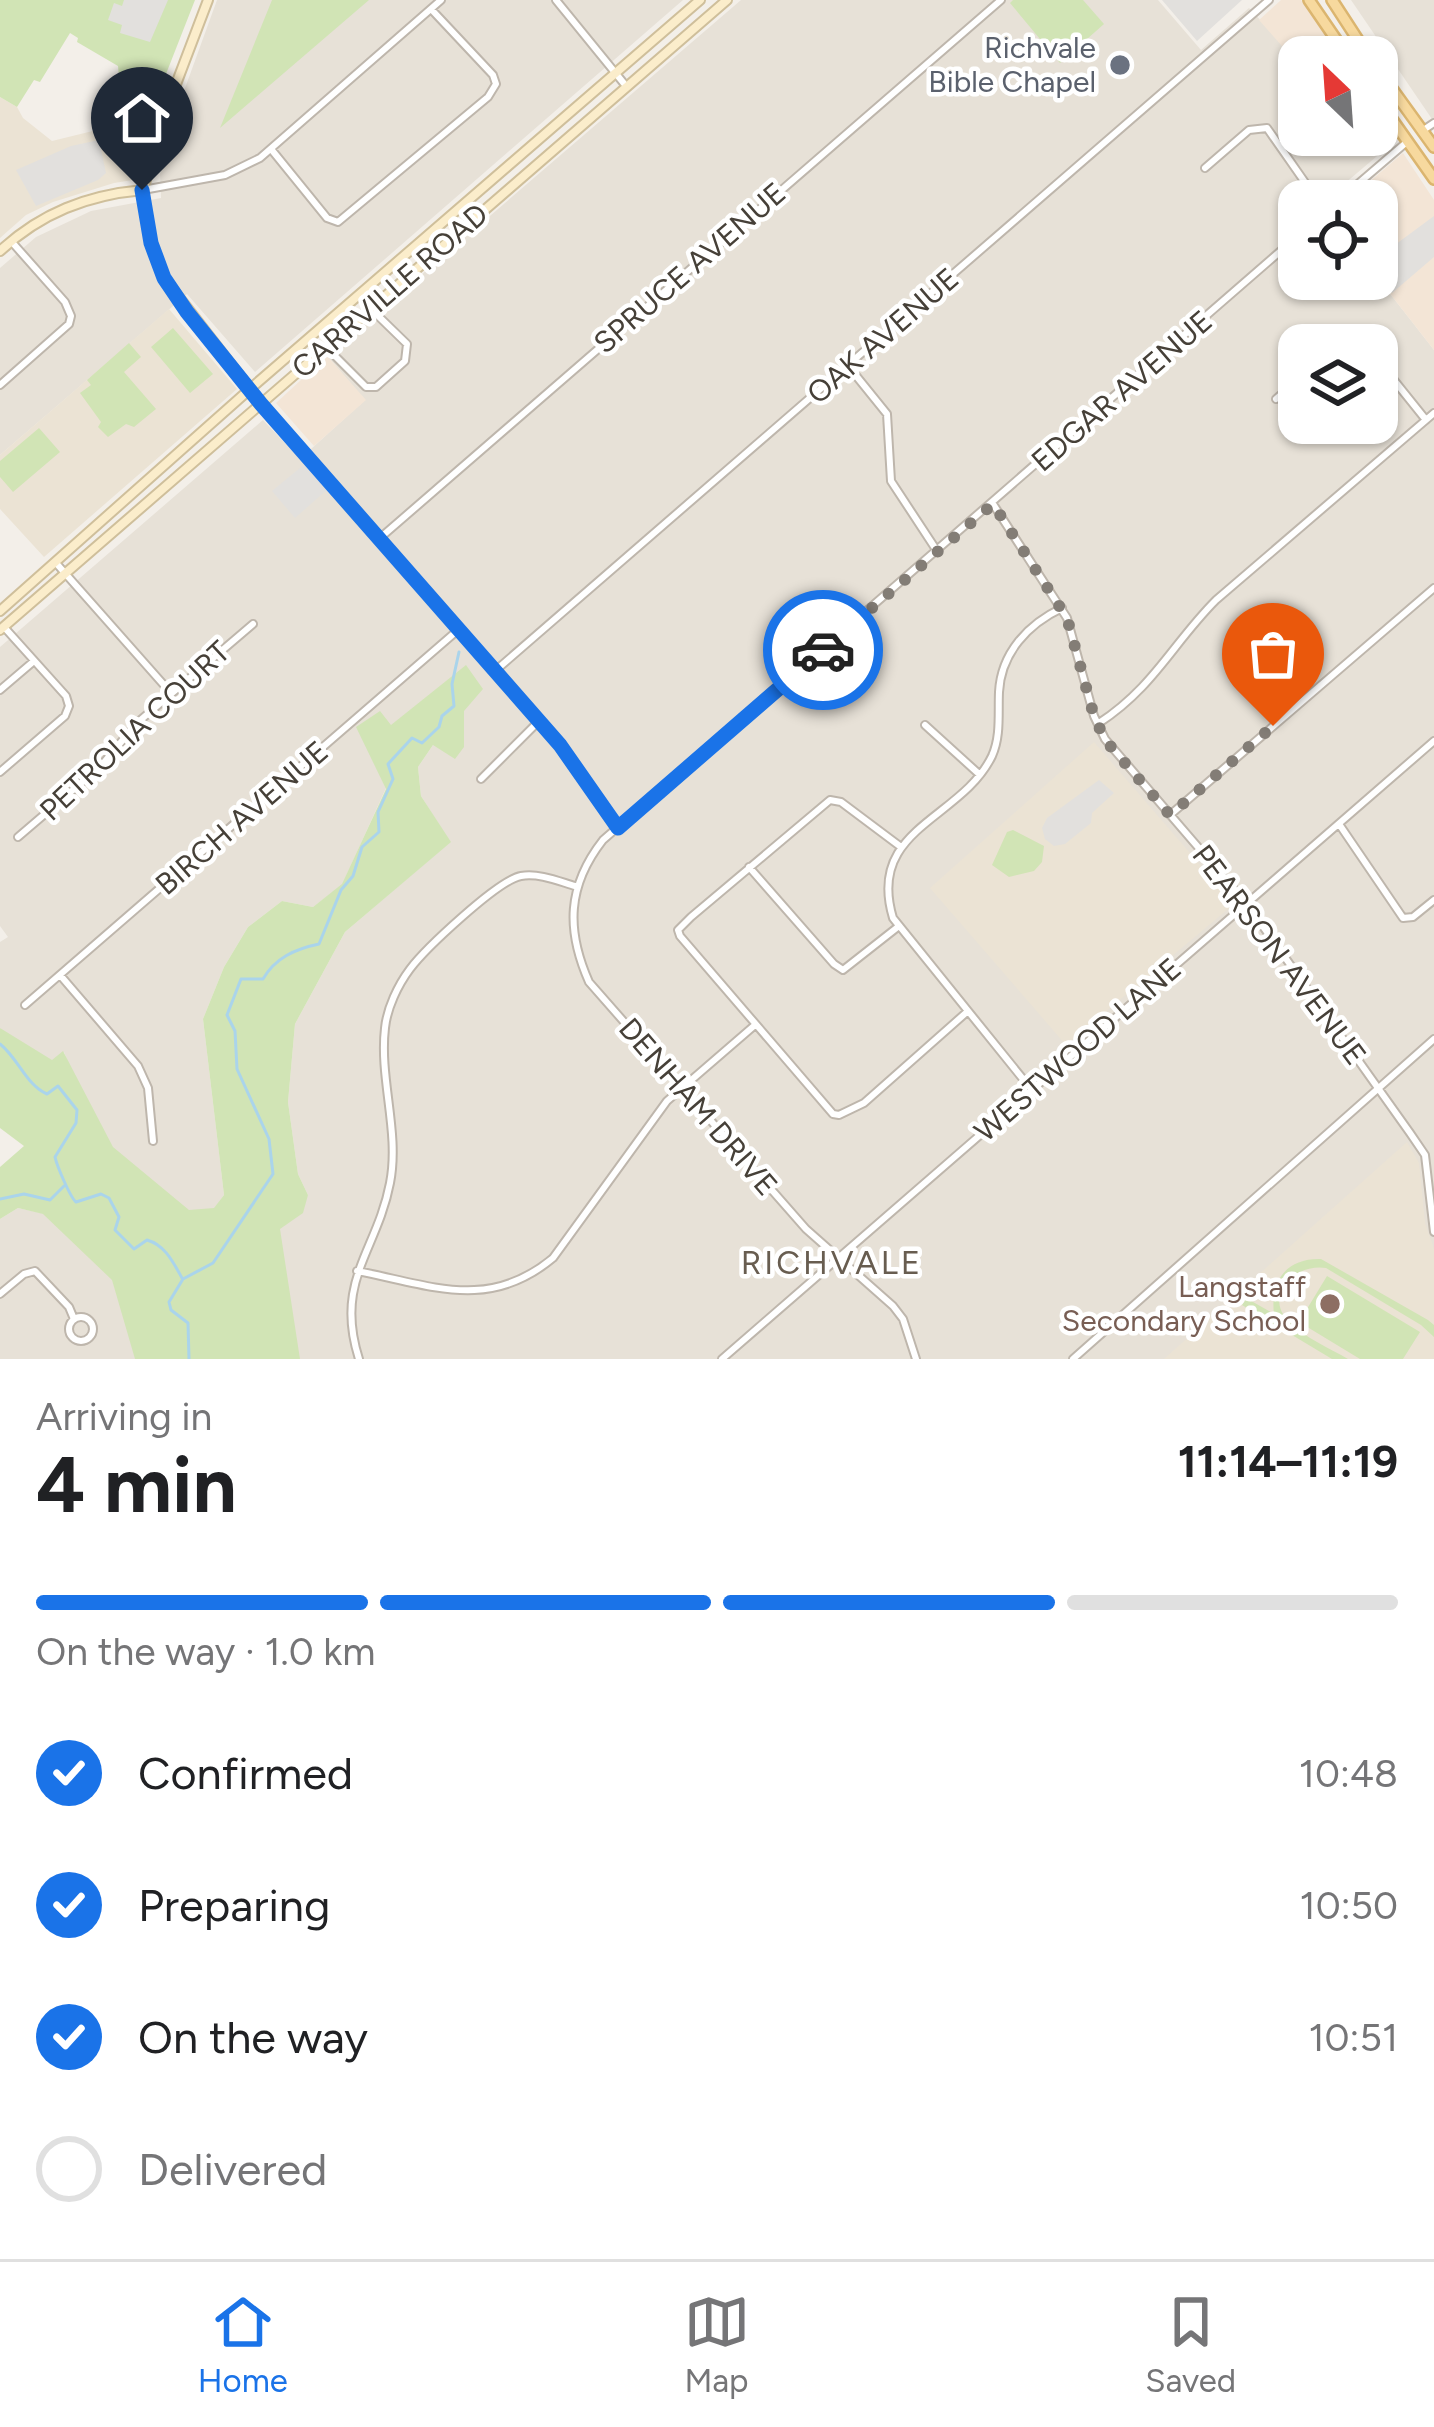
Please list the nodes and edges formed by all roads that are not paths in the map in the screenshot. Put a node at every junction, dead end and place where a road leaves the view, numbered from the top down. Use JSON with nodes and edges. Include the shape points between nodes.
{"nodes":[{"id":1,"x":208,"y":0,"type":"edge"},
{"id":2,"x":441,"y":0,"type":"edge"},
{"id":3,"x":556,"y":0,"type":"edge"},
{"id":4,"x":700,"y":0,"type":"edge"},
{"id":5,"x":727,"y":0,"type":"edge"},
{"id":6,"x":1001,"y":0,"type":"edge"},
{"id":7,"x":1269,"y":0,"type":"edge"},
{"id":8,"x":1309,"y":0,"type":"edge"},
{"id":9,"x":1332,"y":0,"type":"edge"},
{"id":10,"x":431,"y":8,"type":"junction"},
{"id":11,"x":1334,"y":36,"type":"edge"},
{"id":12,"x":1355,"y":36,"type":"edge"},
{"id":13,"x":616,"y":73,"type":"junction"},
{"id":14,"x":626,"y":86,"type":"junction"},
{"id":15,"x":1398,"y":97,"type":"edge"},
{"id":16,"x":1434,"y":123,"type":"edge"},
{"id":17,"x":1398,"y":127,"type":"edge"},
{"id":18,"x":1422,"y":131,"type":"junction"},
{"id":19,"x":1408,"y":141,"type":"junction"},
{"id":20,"x":1434,"y":147,"type":"edge"},
{"id":21,"x":271,"y":149,"type":"junction"},
{"id":22,"x":1204,"y":168,"type":"dead end"},
{"id":23,"x":1434,"y":179,"type":"edge"},
{"id":24,"x":1302,"y":180,"type":"edge"},
{"id":25,"x":1362,"y":180,"type":"edge"},
{"id":26,"x":142,"y":190,"type":"junction"},
{"id":27,"x":11,"y":241,"type":"junction"},
{"id":28,"x":420,"y":243,"type":"junction"},
{"id":29,"x":0,"y":251,"type":"edge"},
{"id":30,"x":1278,"y":253,"type":"edge"},
{"id":31,"x":432,"y":255,"type":"junction"},
{"id":32,"x":370,"y":308,"type":"junction"},
{"id":33,"x":332,"y":342,"type":"junction"},
{"id":34,"x":848,"y":366,"type":"junction"},
{"id":35,"x":0,"y":385,"type":"edge"},
{"id":36,"x":1398,"y":385,"type":"edge"},
{"id":37,"x":250,"y":389,"type":"junction"},
{"id":38,"x":261,"y":404,"type":"junction"},
{"id":39,"x":1434,"y":413,"type":"edge"},
{"id":40,"x":1426,"y":420,"type":"junction"},
{"id":41,"x":148,"y":480,"type":"junction"},
{"id":42,"x":159,"y":491,"type":"junction"},
{"id":43,"x":993,"y":504,"type":"junction"},
{"id":44,"x":380,"y":538,"type":"junction"},
{"id":45,"x":937,"y":551,"type":"junction"},
{"id":46,"x":56,"y":563,"type":"junction"},
{"id":47,"x":65,"y":574,"type":"junction"},
{"id":48,"x":1434,"y":588,"type":"edge"},
{"id":49,"x":1062,"y":608,"type":"junction"},
{"id":50,"x":0,"y":611,"type":"edge"},
{"id":51,"x":253,"y":624,"type":"dead end"},
{"id":52,"x":2,"y":629,"type":"edge"},
{"id":53,"x":458,"y":630,"type":"junction"},
{"id":54,"x":34,"y":661,"type":"junction"},
{"id":55,"x":496,"y":671,"type":"junction"},
{"id":56,"x":0,"y":690,"type":"edge"},
{"id":57,"x":171,"y":693,"type":"junction"},
{"id":58,"x":539,"y":722,"type":"junction"},
{"id":59,"x":1098,"y":723,"type":"junction"},
{"id":60,"x":925,"y":725,"type":"dead end"},
{"id":61,"x":1434,"y":740,"type":"edge"},
{"id":62,"x":0,"y":772,"type":"edge"},
{"id":63,"x":980,"y":775,"type":"junction"},
{"id":64,"x":481,"y":778,"type":"dead end"},
{"id":65,"x":1170,"y":815,"type":"junction"},
{"id":66,"x":1339,"y":824,"type":"junction"},
{"id":67,"x":618,"y":828,"type":"junction"},
{"id":68,"x":18,"y":837,"type":"dead end"},
{"id":69,"x":901,"y":847,"type":"junction"},
{"id":70,"x":749,"y":867,"type":"junction"},
{"id":71,"x":575,"y":886,"type":"junction"},
{"id":72,"x":1434,"y":900,"type":"edge"},
{"id":73,"x":1247,"y":904,"type":"junction"},
{"id":74,"x":899,"y":926,"type":"junction"},
{"id":75,"x":60,"y":975,"type":"junction"},
{"id":76,"x":25,"y":1004,"type":"dead end"},
{"id":77,"x":968,"y":1012,"type":"junction"},
{"id":78,"x":755,"y":1025,"type":"junction"},
{"id":79,"x":1434,"y":1039,"type":"edge"},
{"id":80,"x":680,"y":1087,"type":"junction"},
{"id":81,"x":1379,"y":1087,"type":"junction"},
{"id":82,"x":1031,"y":1089,"type":"junction"},
{"id":83,"x":153,"y":1141,"type":"dead end"},
{"id":84,"x":1434,"y":1232,"type":"edge"},
{"id":85,"x":839,"y":1257,"type":"junction"},
{"id":86,"x":356,"y":1270,"type":"junction"},
{"id":87,"x":0,"y":1294,"type":"edge"},
{"id":88,"x":74,"y":1319,"type":"junction"},
{"id":89,"x":359,"y":1359,"type":"edge"},
{"id":90,"x":722,"y":1359,"type":"edge"},
{"id":91,"x":916,"y":1359,"type":"edge"},
{"id":92,"x":1073,"y":1359,"type":"edge"}],
"edges":[{"from":1,"to":26,"type":"main road"},
{"from":2,"to":10,"type":"street"},
{"from":3,"to":13,"type":"street"},
{"from":4,"to":13,"type":"main road","name":"CARRVILLE ROAD"},
{"from":5,"to":14,"type":"main road","name":"CARRVILLE ROAD"},
{"from":6,"to":44,"type":"street","name":"SPRUCE AVENUE"},
{"from":7,"to":34,"type":"street","name":"OAK AVENUE"},
{"from":8,"to":11,"type":"main road"},
{"from":9,"to":12,"type":"main road"},
{"from":10,"to":21,"type":"street"},
{"from":10,"to":21,"type":"street","via":[[493,75],[488,97],[338,222]]},
{"from":13,"to":14,"type":"street"},
{"from":13,"to":28,"type":"main road","name":"CARRVILLE ROAD"},
{"from":14,"to":31,"type":"main road","name":"CARRVILLE ROAD"},
{"from":15,"to":18,"type":"main road"},
{"from":16,"to":18,"type":"street"},
{"from":17,"to":19,"type":"main road"},
{"from":18,"to":20,"type":"main road"},
{"from":19,"to":23,"type":"main road"},
{"from":19,"to":25,"type":"street"},
{"from":21,"to":26,"type":"street","via":[[225,175]]},
{"from":22,"to":24,"type":"street","via":[[1263,127]]},
{"from":26,"to":27,"type":"main road","via":[[60,208]]},
{"from":26,"to":37,"type":"main road","via":[[164,278]]},
{"from":27,"to":29,"type":"main road"},
{"from":27,"to":35,"type":"street","via":[[71,316]]},
{"from":28,"to":31,"type":"main road"},
{"from":28,"to":37,"type":"main road","name":"CARRVILLE ROAD"},
{"from":30,"to":43,"type":"street","name":"EDGAR AVENUE"},
{"from":31,"to":32,"type":"main road","name":"CARRVILLE ROAD"},
{"from":32,"to":33,"type":"main road","name":"CARRVILLE ROAD"},
{"from":32,"to":33,"type":"street","via":[[409,349],[381,382],[361,385]]},
{"from":33,"to":38,"type":"main road","name":"CARRVILLE ROAD"},
{"from":34,"to":45,"type":"street","via":[[887,414],[891,481]]},
{"from":34,"to":55,"type":"street","name":"OAK AVENUE"},
{"from":36,"to":40,"type":"street"},
{"from":37,"to":38,"type":"street"},
{"from":37,"to":41,"type":"main road","name":"CARRVILLE ROAD"},
{"from":38,"to":42,"type":"main road","name":"CARRVILLE ROAD"},
{"from":38,"to":44,"type":"street"},
{"from":39,"to":40,"type":"street"},
{"from":40,"to":59,"type":"street","via":[[1216,600],[1147,684]]},
{"from":41,"to":42,"type":"main road"},
{"from":41,"to":46,"type":"main road","name":"CARRVILLE ROAD"},
{"from":42,"to":47,"type":"main road","name":"CARRVILLE ROAD"},
{"from":43,"to":45,"type":"street","name":"EDGAR AVENUE"},
{"from":43,"to":49,"type":"street","name":"PEARSON AVENUE"},
{"from":44,"to":53,"type":"street"},
{"from":45,"to":67,"type":"street","name":"EDGAR AVENUE"},
{"from":46,"to":47,"type":"street"},
{"from":46,"to":50,"type":"main road","name":"CARRVILLE ROAD"},
{"from":47,"to":52,"type":"main road","name":"CARRVILLE ROAD"},
{"from":47,"to":57,"type":"street"},
{"from":48,"to":65,"type":"street"},
{"from":49,"to":59,"type":"street","name":"PEARSON AVENUE"},
{"from":49,"to":63,"type":"street","via":[[1009,655],[993,754]]},
{"from":51,"to":57,"type":"street","name":"PETROLIA COURT"},
{"from":52,"to":54,"type":"street"},
{"from":53,"to":55,"type":"street"},
{"from":53,"to":75,"type":"street","name":"BIRCH AVENUE"},
{"from":54,"to":56,"type":"street"},
{"from":54,"to":62,"type":"street","via":[[66,696],[69,712]]},
{"from":55,"to":58,"type":"street"},
{"from":57,"to":68,"type":"street","name":"PETROLIA COURT"},
{"from":58,"to":64,"type":"street"},
{"from":58,"to":67,"type":"street"},
{"from":59,"to":65,"type":"street","name":"PEARSON AVENUE"},
{"from":60,"to":63,"type":"street"},
{"from":61,"to":66,"type":"street","name":"WESTWOOD LANE"},
{"from":63,"to":69,"type":"street"},
{"from":65,"to":73,"type":"street","name":"PEARSON AVENUE"},
{"from":66,"to":72,"type":"street","via":[[1401,916],[1413,917]]},
{"from":66,"to":73,"type":"street","name":"WESTWOOD LANE"},
{"from":67,"to":71,"type":"street"},
{"from":69,"to":70,"type":"street","via":[[830,800]]},
{"from":69,"to":74,"type":"street","via":[[888,895]]},
{"from":70,"to":74,"type":"street","via":[[843,970]]},
{"from":70,"to":78,"type":"street","via":[[678,930]]},
{"from":71,"to":80,"type":"street","name":"DENHAM DRIVE","via":[[575,950],[589,982]]},
{"from":71,"to":86,"type":"street","via":[[516,877],[422,956],[400,985],[385,1028],[390,1184]]},
{"from":73,"to":81,"type":"street","name":"PEARSON AVENUE"},
{"from":73,"to":82,"type":"street","name":"WESTWOOD LANE"},
{"from":74,"to":77,"type":"street"},
{"from":75,"to":76,"type":"street","name":"BIRCH AVENUE"},
{"from":75,"to":83,"type":"street","via":[[139,1066]]},
{"from":77,"to":78,"type":"street","via":[[845,1115],[832,1114]]},
{"from":77,"to":82,"type":"street"},
{"from":78,"to":80,"type":"street"},
{"from":79,"to":81,"type":"street"},
{"from":80,"to":85,"type":"street","name":"DENHAM DRIVE"},
{"from":80,"to":86,"type":"street","via":[[553,1258],[522,1280],[464,1291]]},
{"from":81,"to":84,"type":"street","name":"PEARSON AVENUE","via":[[1425,1155]]},
{"from":81,"to":92,"type":"street"},
{"from":82,"to":85,"type":"street","name":"WESTWOOD LANE"},
{"from":85,"to":90,"type":"street","name":"WESTWOOD LANE"},
{"from":85,"to":91,"type":"street","name":"DENHAM DRIVE","via":[[903,1319]]},
{"from":86,"to":89,"type":"street"},
{"from":87,"to":88,"type":"street","via":[[35,1271]]},
{"from":88,"to":88,"type":"street","via":[[73,1338],[88,1339],[92,1321]]}]}
